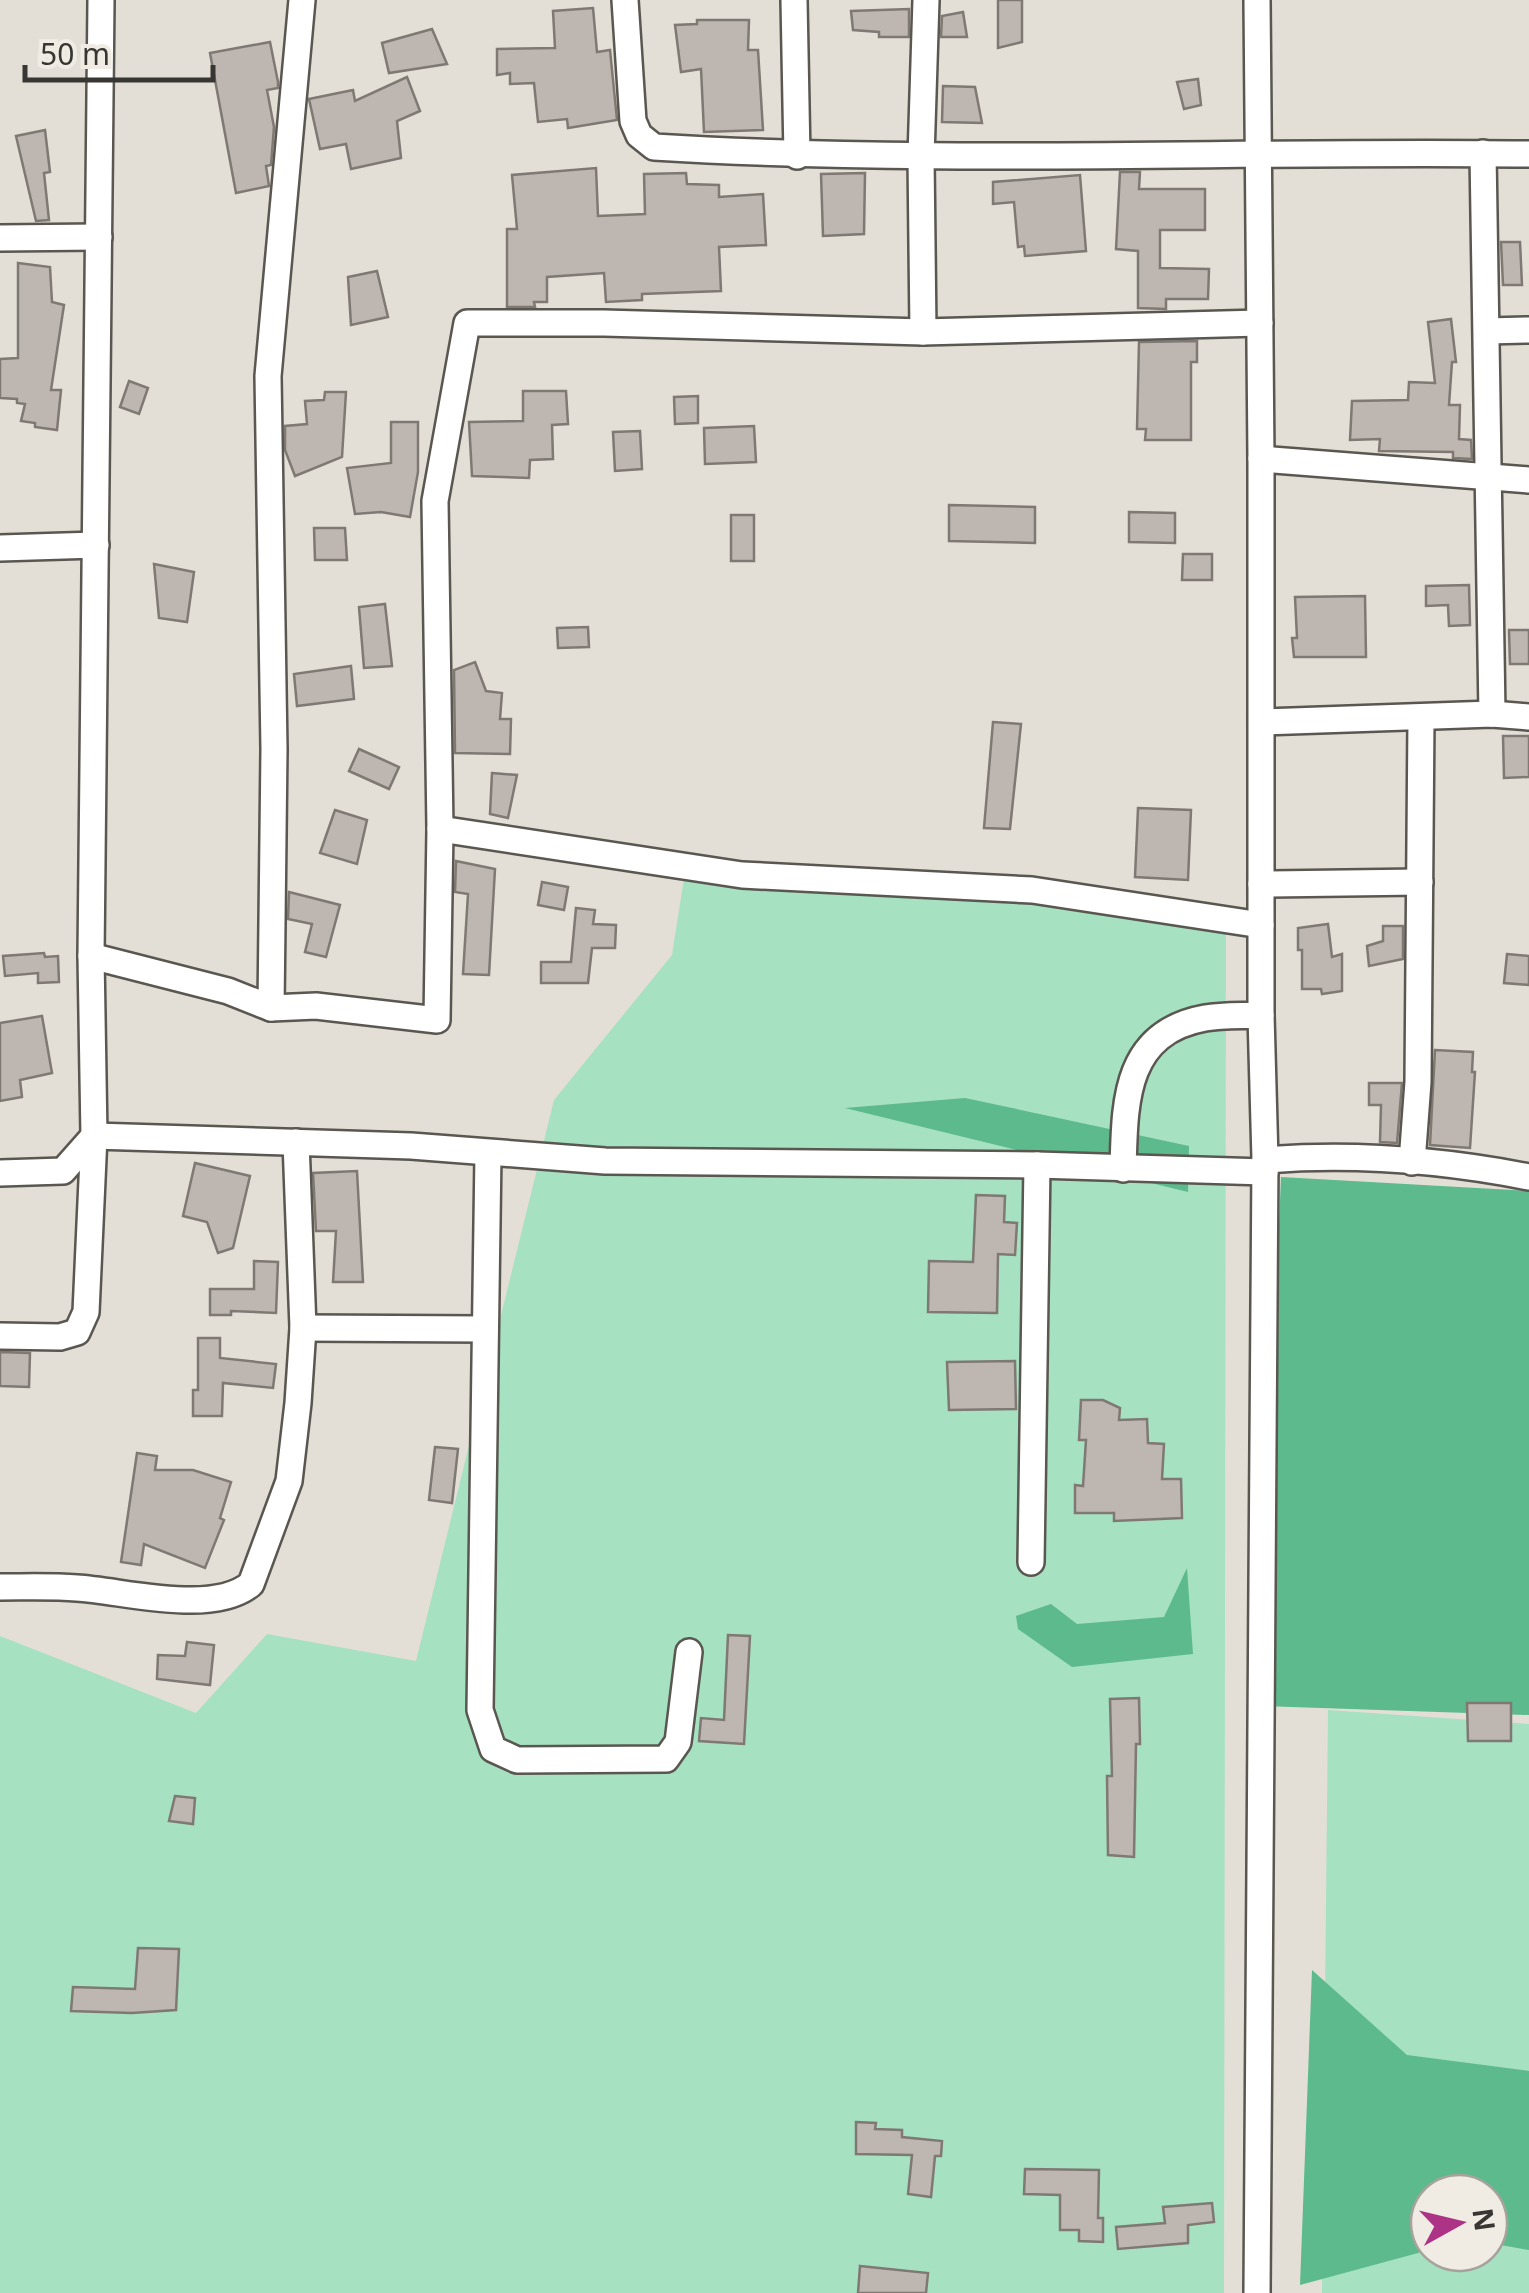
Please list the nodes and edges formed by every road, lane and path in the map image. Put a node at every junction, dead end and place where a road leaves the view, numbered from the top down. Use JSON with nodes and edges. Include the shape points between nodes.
{"nodes":[{"id":1,"x":100,"y":0,"type":"edge"},
{"id":2,"x":302,"y":0,"type":"edge"},
{"id":3,"x":624,"y":0,"type":"edge"},
{"id":4,"x":794,"y":0,"type":"edge"},
{"id":5,"x":926,"y":0,"type":"edge"},
{"id":6,"x":1257,"y":0,"type":"edge"},
{"id":7,"x":1483,"y":154,"type":"junction"},
{"id":8,"x":1529,"y":154,"type":"edge"},
{"id":9,"x":797,"y":156,"type":"junction"},
{"id":10,"x":1257,"y":156,"type":"junction"},
{"id":11,"x":921,"y":157,"type":"junction"},
{"id":12,"x":99,"y":237,"type":"junction"},
{"id":13,"x":0,"y":238,"type":"edge"},
{"id":14,"x":1260,"y":323,"type":"junction"},
{"id":15,"x":1529,"y":330,"type":"edge"},
{"id":16,"x":1487,"y":331,"type":"junction"},
{"id":17,"x":922,"y":332,"type":"junction"},
{"id":18,"x":1262,"y":459,"type":"junction"},
{"id":19,"x":1489,"y":479,"type":"junction"},
{"id":20,"x":1529,"y":480,"type":"edge"},
{"id":21,"x":96,"y":545,"type":"junction"},
{"id":22,"x":0,"y":548,"type":"edge"},
{"id":23,"x":1492,"y":714,"type":"junction"},
{"id":24,"x":1421,"y":717,"type":"junction"},
{"id":25,"x":1529,"y":717,"type":"edge"},
{"id":26,"x":1262,"y":722,"type":"junction"},
{"id":27,"x":440,"y":829,"type":"junction"},
{"id":28,"x":1420,"y":882,"type":"junction"},
{"id":29,"x":1261,"y":884,"type":"junction"},
{"id":30,"x":1261,"y":924,"type":"junction"},
{"id":31,"x":91,"y":956,"type":"junction"},
{"id":32,"x":271,"y":1008,"type":"junction"},
{"id":33,"x":1260,"y":1015,"type":"junction"},
{"id":34,"x":94,"y":1136,"type":"junction"},
{"id":35,"x":296,"y":1142,"type":"junction"},
{"id":36,"x":488,"y":1153,"type":"junction"},
{"id":37,"x":1412,"y":1162,"type":"junction"},
{"id":38,"x":1037,"y":1165,"type":"junction"},
{"id":39,"x":1265,"y":1166,"type":"junction"},
{"id":40,"x":1122,"y":1168,"type":"junction"},
{"id":41,"x":0,"y":1173,"type":"edge"},
{"id":42,"x":1529,"y":1177,"type":"edge"},
{"id":43,"x":303,"y":1328,"type":"junction"},
{"id":44,"x":484,"y":1330,"type":"junction"},
{"id":45,"x":0,"y":1336,"type":"edge"},
{"id":46,"x":1031,"y":1562,"type":"dead end"},
{"id":47,"x":0,"y":1587,"type":"edge"},
{"id":48,"x":689,"y":1652,"type":"dead end"},
{"id":49,"x":1257,"y":2293,"type":"edge"}],
"edges":[{"from":1,"to":12,"type":"street"},
{"from":2,"to":32,"type":"street","via":[[268,376]]},
{"from":3,"to":9,"type":"street","via":[[639,136],[654,146]]},
{"from":4,"to":9,"type":"street"},
{"from":5,"to":11,"type":"street"},
{"from":6,"to":10,"type":"street"},
{"from":7,"to":8,"type":"street"},
{"from":7,"to":10,"type":"street"},
{"from":7,"to":16,"type":"street"},
{"from":9,"to":11,"type":"street"},
{"from":10,"to":11,"type":"street"},
{"from":10,"to":14,"type":"street"},
{"from":11,"to":17,"type":"street"},
{"from":12,"to":13,"type":"street"},
{"from":12,"to":21,"type":"street"},
{"from":14,"to":17,"type":"street"},
{"from":14,"to":18,"type":"street"},
{"from":15,"to":16,"type":"street"},
{"from":16,"to":19,"type":"street"},
{"from":17,"to":27,"type":"street","via":[[467,323],[435,501]]},
{"from":18,"to":19,"type":"street"},
{"from":18,"to":26,"type":"street"},
{"from":19,"to":20,"type":"street"},
{"from":19,"to":23,"type":"street"},
{"from":21,"to":22,"type":"street"},
{"from":21,"to":31,"type":"street"},
{"from":23,"to":24,"type":"street"},
{"from":23,"to":25,"type":"street"},
{"from":24,"to":26,"type":"street"},
{"from":24,"to":28,"type":"street"},
{"from":26,"to":29,"type":"street"},
{"from":27,"to":30,"type":"street","via":[[742,875],[1032,890]]},
{"from":27,"to":32,"type":"street","via":[[437,1020],[316,1006]]},
{"from":28,"to":29,"type":"street"},
{"from":28,"to":37,"type":"street"},
{"from":29,"to":30,"type":"street"},
{"from":30,"to":33,"type":"street"},
{"from":31,"to":32,"type":"street","via":[[228,990]]},
{"from":31,"to":34,"type":"street"},
{"from":33,"to":39,"type":"street"},
{"from":33,"to":40,"type":"street","via":[[1204,1018],[1151,1047],[1132,1073],[1126,1098]]},
{"from":34,"to":35,"type":"street"},
{"from":34,"to":41,"type":"street","via":[[63,1171]]},
{"from":34,"to":45,"type":"street","via":[[84,1324],[60,1337]]},
{"from":35,"to":36,"type":"street"},
{"from":35,"to":43,"type":"street"},
{"from":36,"to":38,"type":"street","via":[[776,1165]]},
{"from":36,"to":44,"type":"street"},
{"from":37,"to":39,"type":"street","via":[[1331,1155]]},
{"from":37,"to":42,"type":"street"},
{"from":38,"to":40,"type":"street"},
{"from":38,"to":46,"type":"street"},
{"from":39,"to":40,"type":"street"},
{"from":39,"to":49,"type":"street"},
{"from":43,"to":44,"type":"street"},
{"from":43,"to":47,"type":"street","via":[[289,1481],[251,1584],[217,1599]]},
{"from":44,"to":48,"type":"street","via":[[480,1710],[493,1749],[517,1760],[666,1759],[678,1742]]}]}
